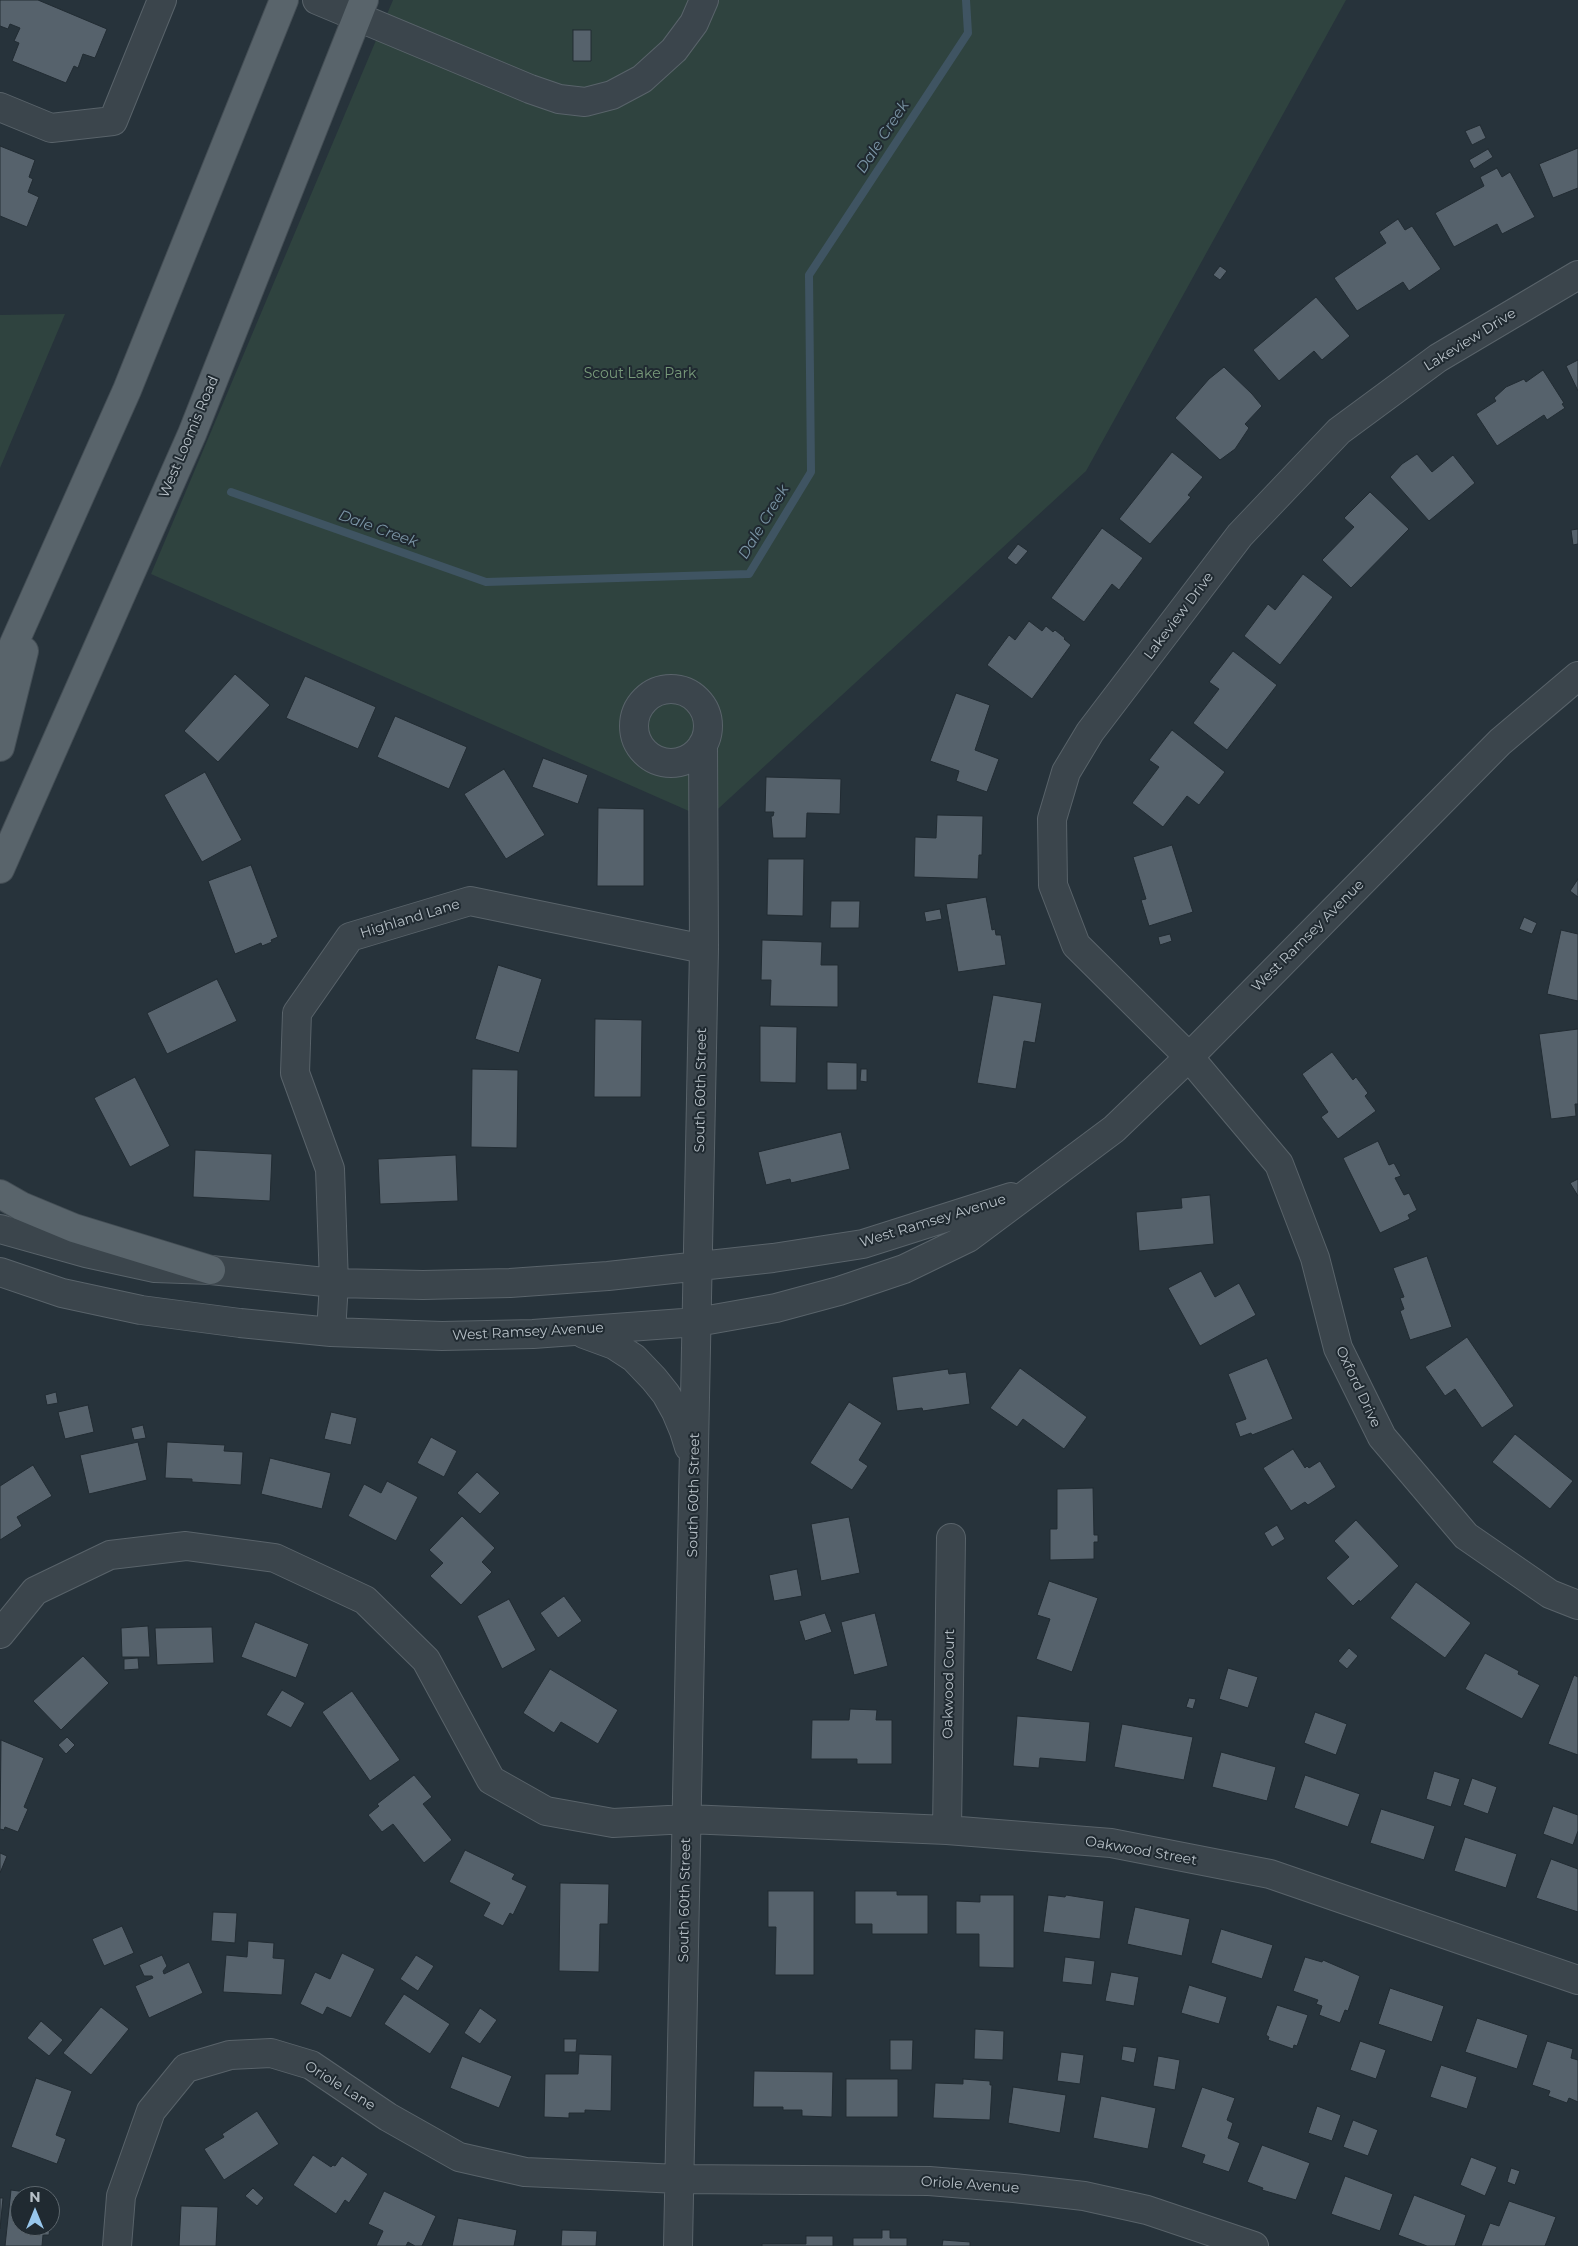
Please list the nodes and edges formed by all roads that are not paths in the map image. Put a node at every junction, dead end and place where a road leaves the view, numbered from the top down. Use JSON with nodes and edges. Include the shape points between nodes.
{"nodes":[{"id":1,"x":162,"y":0,"type":"edge"},
{"id":2,"x":284,"y":0,"type":"edge"},
{"id":3,"x":317,"y":0,"type":"edge"},
{"id":4,"x":704,"y":0,"type":"edge"},
{"id":5,"x":361,"y":9,"type":"edge"},
{"id":6,"x":0,"y":107,"type":"edge"},
{"id":7,"x":1578,"y":275,"type":"edge"},
{"id":8,"x":38,"y":588,"type":"junction"},
{"id":9,"x":0,"y":675,"type":"edge"},
{"id":10,"x":1578,"y":676,"type":"edge"},
{"id":11,"x":703,"y":744,"type":"dead end"},
{"id":12,"x":0,"y":747,"type":"edge"},
{"id":13,"x":0,"y":869,"type":"edge"},
{"id":14,"x":704,"y":949,"type":"junction"},
{"id":15,"x":1189,"y":1057,"type":"junction"},
{"id":16,"x":1032,"y":1191,"type":"junction"},
{"id":17,"x":0,"y":1194,"type":"edge"},
{"id":18,"x":0,"y":1229,"type":"edge"},
{"id":19,"x":696,"y":1266,"type":"junction"},
{"id":20,"x":211,"y":1270,"type":"junction"},
{"id":21,"x":0,"y":1272,"type":"edge"},
{"id":22,"x":334,"y":1283,"type":"junction"},
{"id":23,"x":696,"y":1322,"type":"junction"},
{"id":24,"x":575,"y":1331,"type":"junction"},
{"id":25,"x":331,"y":1332,"type":"junction"},
{"id":26,"x":695,"y":1470,"type":"junction"},
{"id":27,"x":951,"y":1538,"type":"dead end"},
{"id":28,"x":1578,"y":1605,"type":"edge"},
{"id":29,"x":0,"y":1634,"type":"edge"},
{"id":30,"x":687,"y":1819,"type":"junction"},
{"id":31,"x":947,"y":1830,"type":"junction"},
{"id":32,"x":1578,"y":1980,"type":"edge"},
{"id":33,"x":678,"y":2178,"type":"junction"},
{"id":34,"x":118,"y":2246,"type":"edge"},
{"id":35,"x":678,"y":2246,"type":"edge"},
{"id":36,"x":1254,"y":2246,"type":"edge"}],
"edges":[{"from":1,"to":6,"type":"street","via":[[113,121],[51,128]]},
{"from":2,"to":8,"type":"main road","via":[[127,390]]},
{"from":3,"to":5,"type":"street"},
{"from":4,"to":5,"type":"street","via":[[694,23],[674,50],[642,79],[612,95],[585,102],[559,99],[530,90]]},
{"from":5,"to":13,"type":"main road","name":"West Loomis Road","via":[[192,434]]},
{"from":7,"to":15,"type":"street","name":"Lakeview Drive","via":[[1438,358],[1339,431],[1240,535],[1090,732],[1066,772],[1052,819],[1053,885],[1076,945]]},
{"from":8,"to":9,"type":"main road"},
{"from":8,"to":12,"type":"main road"},
{"from":10,"to":15,"type":"street","name":"West Ramsey Avenue","via":[[1500,742]]},
{"from":11,"to":14,"type":"street","name":"South 60th Street"},
{"from":14,"to":19,"type":"street","name":"South 60th Street"},
{"from":14,"to":22,"type":"street","name":"Highland Lane","via":[[470,901],[350,937],[297,1013],[295,1073],[330,1169]]},
{"from":15,"to":16,"type":"street","name":"West Ramsey Avenue","via":[[1114,1128]]},
{"from":15,"to":28,"type":"street","name":"Oxford Drive","via":[[1279,1164],[1315,1258],[1338,1348],[1382,1437],[1466,1536],[1550,1594]]},
{"from":16,"to":19,"type":"street","name":"West Ramsey Avenue","via":[[863,1244]]},
{"from":16,"to":23,"type":"street","name":"West Ramsey Avenue","via":[[968,1238],[904,1268],[839,1291],[776,1308]]},
{"from":17,"to":20,"type":"main road","via":[[74,1228]]},
{"from":18,"to":20,"type":"street","name":"West Ramsey Avenue","via":[[155,1268]]},
{"from":19,"to":22,"type":"street","name":"West Ramsey Avenue","via":[[510,1283]]},
{"from":19,"to":23,"type":"street","name":"South 60th Street"},
{"from":20,"to":22,"type":"street","name":"West Ramsey Avenue"},
{"from":21,"to":25,"type":"street","name":"West Ramsey Avenue","via":[[62,1293],[141,1310]]},
{"from":22,"to":25,"type":"street","name":"Highland Lane"},
{"from":23,"to":24,"type":"street","name":"West Ramsey Avenue"},
{"from":23,"to":26,"type":"street","name":"South 60th Street"},
{"from":24,"to":25,"type":"street","name":"West Ramsey Avenue","via":[[442,1336]]},
{"from":24,"to":26,"type":"street","via":[[614,1345],[634,1358],[654,1379],[666,1394],[684,1431]]},
{"from":26,"to":30,"type":"street","name":"South 60th Street"},
{"from":27,"to":31,"type":"street","name":"Oakwood Court"},
{"from":29,"to":30,"type":"street","name":"Oakwood Street","via":[[35,1591],[110,1555],[186,1546],[275,1558],[365,1600],[426,1660],[491,1780],[546,1811],[613,1823]]},
{"from":30,"to":31,"type":"street","name":"Oakwood Street"},
{"from":30,"to":33,"type":"street","name":"South 60th Street"},
{"from":31,"to":32,"type":"street","name":"Oakwood Street","via":[[1111,1843],[1270,1874]]},
{"from":33,"to":34,"type":"street","name":"Oriole Lane","via":[[526,2172],[459,2157],[388,2117],[311,2065],[271,2052],[230,2055],[186,2068],[151,2111],[121,2196]]},
{"from":33,"to":35,"type":"street","name":"South 60th Street"},
{"from":33,"to":36,"type":"street","name":"Oriole Avenue","via":[[929,2181],[1084,2196],[1146,2210]]}]}
